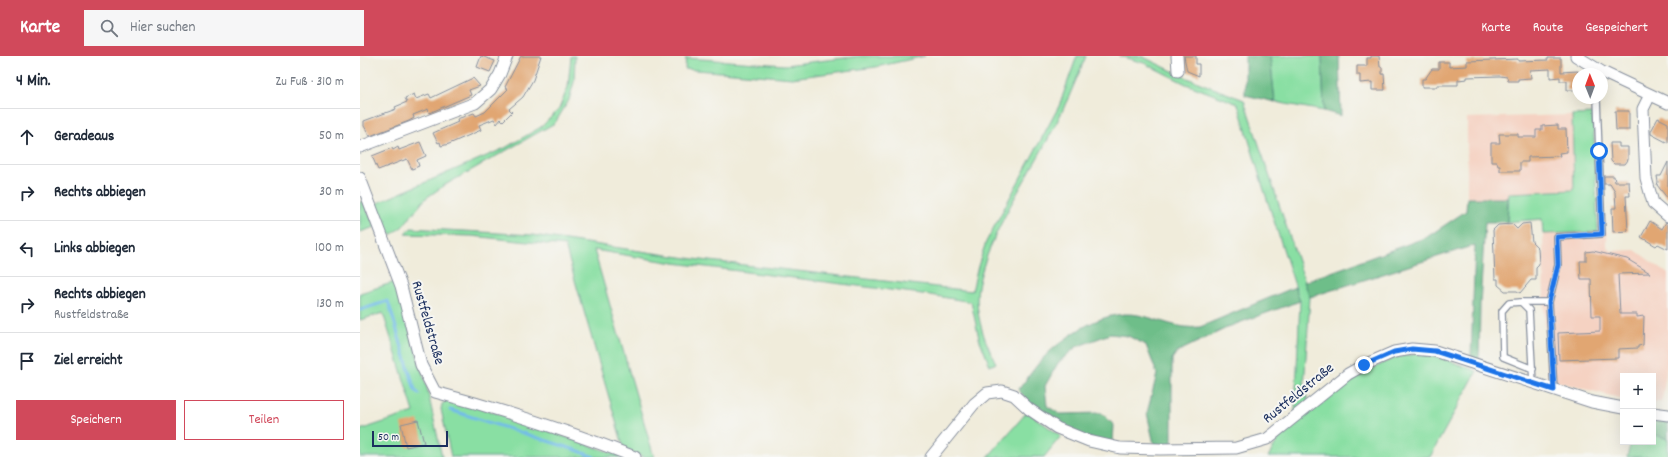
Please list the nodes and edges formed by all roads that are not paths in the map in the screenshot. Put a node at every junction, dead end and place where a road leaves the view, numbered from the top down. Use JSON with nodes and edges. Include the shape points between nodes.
{"nodes":[{"id":1,"x":507,"y":56,"type":"edge"},
{"id":2,"x":1177,"y":56,"type":"edge"},
{"id":3,"x":1576,"y":56,"type":"edge"},
{"id":4,"x":1594,"y":68,"type":"edge"},
{"id":5,"x":1178,"y":71,"type":"dead end"},
{"id":6,"x":1608,"y":76,"type":"edge"},
{"id":7,"x":1650,"y":95,"type":"junction"},
{"id":8,"x":1668,"y":103,"type":"edge"},
{"id":9,"x":1597,"y":104,"type":"edge"},
{"id":10,"x":360,"y":147,"type":"edge"},
{"id":11,"x":360,"y":178,"type":"edge"},
{"id":12,"x":1668,"y":216,"type":"edge"},
{"id":13,"x":1521,"y":302,"type":"junction"},
{"id":14,"x":1549,"y":302,"type":"junction"},
{"id":15,"x":1533,"y":369,"type":"junction"},
{"id":16,"x":1534,"y":384,"type":"junction"},
{"id":17,"x":1554,"y":390,"type":"junction"},
{"id":18,"x":1620,"y":407,"type":"edge"},
{"id":19,"x":1656,"y":413,"type":"edge"},
{"id":20,"x":1668,"y":415,"type":"edge"},
{"id":21,"x":635,"y":457,"type":"edge"},
{"id":22,"x":931,"y":457,"type":"edge"}],
"edges":[{"from":1,"to":10,"type":"street","via":[[491,89],[475,103]]},
{"from":2,"to":5,"type":"street"},
{"from":3,"to":4,"type":"street"},
{"from":6,"to":7,"type":"street"},
{"from":7,"to":8,"type":"street"},
{"from":7,"to":12,"type":"street","via":[[1643,109],[1646,178],[1653,203]]},
{"from":9,"to":14,"type":"lane","via":[[1602,234],[1557,237],[1558,265]]},
{"from":11,"to":21,"type":"street","name":"Rustfeldstraße","via":[[401,286],[421,365],[435,392],[563,429]]},
{"from":13,"to":14,"type":"lane"},
{"from":13,"to":15,"type":"lane","via":[[1529,310]]},
{"from":13,"to":15,"type":"lane","via":[[1509,303],[1502,311],[1502,356]]},
{"from":14,"to":17,"type":"lane"},
{"from":15,"to":16,"type":"lane"},
{"from":16,"to":17,"type":"street","name":"Rustfeldstraße"},
{"from":16,"to":22,"type":"street","name":"Rustfeldstraße","via":[[1435,351],[1412,349],[1394,352],[1348,374],[1267,439],[1236,448],[1203,450],[1120,448],[1089,441],[1057,428],[1014,395],[1002,391],[987,393],[974,404]]},
{"from":17,"to":18,"type":"street","name":"Rustfeldstraße"},
{"from":19,"to":20,"type":"street"}]}
